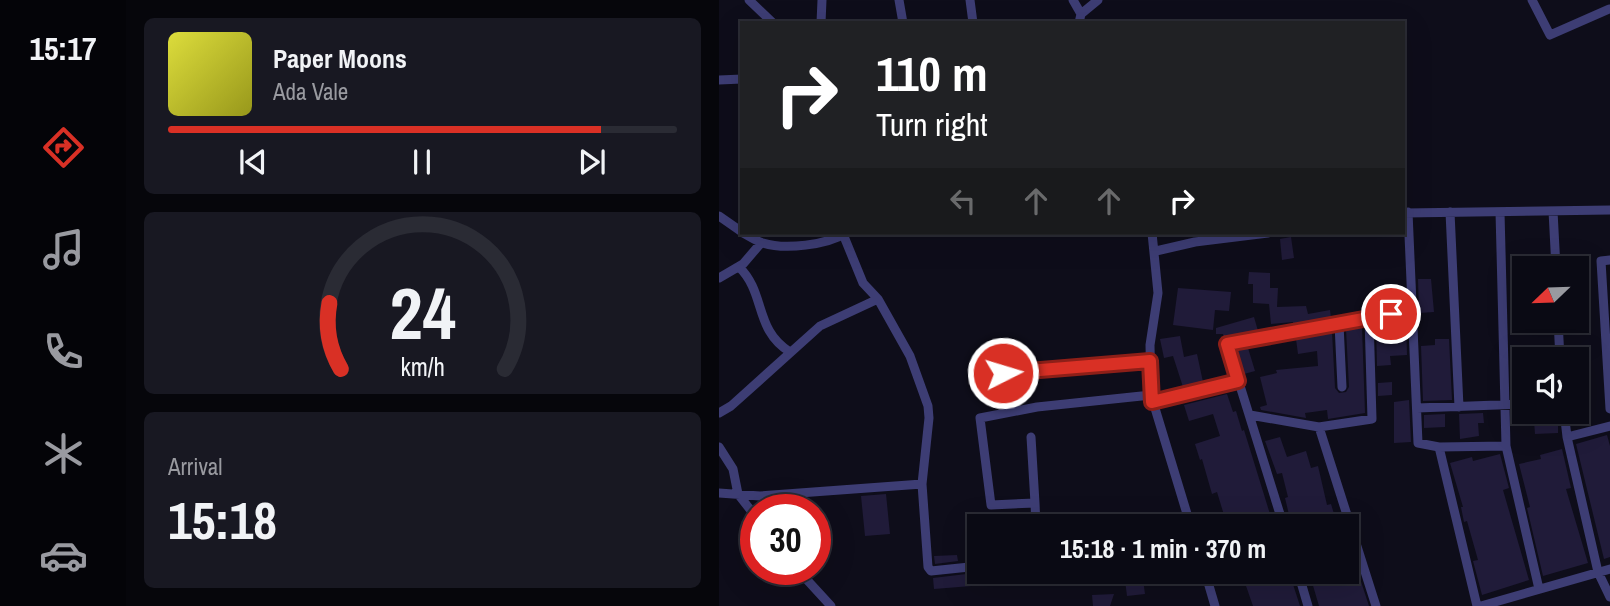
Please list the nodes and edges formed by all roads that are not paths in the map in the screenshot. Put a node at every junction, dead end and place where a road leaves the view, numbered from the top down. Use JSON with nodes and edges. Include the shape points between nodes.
{"nodes":[{"id":1,"x":749,"y":0,"type":"edge"},
{"id":2,"x":822,"y":0,"type":"edge"},
{"id":3,"x":899,"y":0,"type":"edge"},
{"id":4,"x":970,"y":0,"type":"edge"},
{"id":5,"x":1073,"y":0,"type":"edge"},
{"id":6,"x":1098,"y":0,"type":"edge"},
{"id":7,"x":1532,"y":0,"type":"edge"},
{"id":8,"x":1607,"y":5,"type":"edge"},
{"id":9,"x":1080,"y":18,"type":"edge"},
{"id":10,"x":771,"y":21,"type":"edge"},
{"id":11,"x":821,"y":21,"type":"edge"},
{"id":12,"x":903,"y":21,"type":"edge"},
{"id":13,"x":973,"y":21,"type":"edge"},
{"id":14,"x":740,"y":79,"type":"edge"},
{"id":15,"x":719,"y":80,"type":"edge"},
{"id":16,"x":1610,"y":210,"type":"edge"},
{"id":17,"x":1553,"y":211,"type":"junction"},
{"id":18,"x":1450,"y":212,"type":"junction"},
{"id":19,"x":1500,"y":212,"type":"junction"},
{"id":20,"x":1406,"y":213,"type":"edge"},
{"id":21,"x":721,"y":221,"type":"edge"},
{"id":22,"x":740,"y":231,"type":"edge"},
{"id":23,"x":747,"y":235,"type":"edge"},
{"id":24,"x":843,"y":235,"type":"edge"},
{"id":25,"x":845,"y":235,"type":"edge"},
{"id":26,"x":1152,"y":235,"type":"edge"},
{"id":27,"x":1252,"y":235,"type":"edge"},
{"id":28,"x":761,"y":243,"type":"junction"},
{"id":29,"x":1156,"y":251,"type":"junction"},
{"id":30,"x":1555,"y":256,"type":"edge"},
{"id":31,"x":1610,"y":260,"type":"edge"},
{"id":32,"x":739,"y":267,"type":"junction"},
{"id":33,"x":719,"y":278,"type":"edge"},
{"id":34,"x":878,"y":299,"type":"junction"},
{"id":35,"x":1413,"y":310,"type":"junction"},
{"id":36,"x":1369,"y":318,"type":"junction"},
{"id":37,"x":1339,"y":324,"type":"junction"},
{"id":38,"x":790,"y":352,"type":"junction"},
{"id":39,"x":1150,"y":361,"type":"junction"},
{"id":40,"x":1003,"y":373,"type":"dead end"},
{"id":41,"x":1238,"y":381,"type":"junction"},
{"id":42,"x":1342,"y":387,"type":"dead end"},
{"id":43,"x":1152,"y":398,"type":"junction"},
{"id":44,"x":1506,"y":405,"type":"junction"},
{"id":45,"x":1512,"y":405,"type":"edge"},
{"id":46,"x":1459,"y":407,"type":"junction"},
{"id":47,"x":1417,"y":408,"type":"junction"},
{"id":48,"x":1610,"y":409,"type":"edge"},
{"id":49,"x":719,"y":413,"type":"edge"},
{"id":50,"x":1250,"y":415,"type":"junction"},
{"id":51,"x":1566,"y":424,"type":"edge"},
{"id":52,"x":1610,"y":426,"type":"edge"},
{"id":53,"x":1319,"y":427,"type":"junction"},
{"id":54,"x":1031,"y":437,"type":"dead end"},
{"id":55,"x":1567,"y":437,"type":"junction"},
{"id":56,"x":1506,"y":446,"type":"junction"},
{"id":57,"x":719,"y":447,"type":"edge"},
{"id":58,"x":1439,"y":447,"type":"junction"},
{"id":59,"x":922,"y":484,"type":"junction"},
{"id":60,"x":719,"y":493,"type":"edge"},
{"id":61,"x":738,"y":494,"type":"junction"},
{"id":62,"x":740,"y":497,"type":"edge"},
{"id":63,"x":1035,"y":503,"type":"junction"},
{"id":64,"x":1035,"y":514,"type":"edge"},
{"id":65,"x":1187,"y":514,"type":"edge"},
{"id":66,"x":1280,"y":514,"type":"edge"},
{"id":67,"x":967,"y":567,"type":"edge"},
{"id":68,"x":1610,"y":569,"type":"edge"},
{"id":69,"x":1598,"y":572,"type":"junction"},
{"id":70,"x":1209,"y":584,"type":"edge"},
{"id":71,"x":1302,"y":584,"type":"edge"},
{"id":72,"x":812,"y":585,"type":"edge"},
{"id":73,"x":1539,"y":589,"type":"junction"},
{"id":74,"x":1610,"y":597,"type":"edge"},
{"id":75,"x":831,"y":606,"type":"edge"},
{"id":76,"x":1215,"y":606,"type":"edge"},
{"id":77,"x":1308,"y":606,"type":"edge"},
{"id":78,"x":1376,"y":606,"type":"edge"},
{"id":79,"x":1479,"y":606,"type":"edge"}],
"edges":[{"from":1,"to":10,"type":"street"},
{"from":2,"to":11,"type":"street"},
{"from":3,"to":12,"type":"street"},
{"from":4,"to":13,"type":"street"},
{"from":5,"to":9,"type":"street"},
{"from":6,"to":9,"type":"street"},
{"from":7,"to":8,"type":"street","via":[[1550,35]]},
{"from":14,"to":15,"type":"street"},
{"from":16,"to":17,"type":"street"},
{"from":17,"to":19,"type":"street"},
{"from":17,"to":30,"type":"street"},
{"from":18,"to":19,"type":"street"},
{"from":18,"to":20,"type":"street"},
{"from":18,"to":46,"type":"street"},
{"from":19,"to":44,"type":"street"},
{"from":20,"to":35,"type":"street"},
{"from":21,"to":22,"type":"street"},
{"from":23,"to":28,"type":"street"},
{"from":24,"to":28,"type":"street","via":[[780,247]]},
{"from":25,"to":34,"type":"street","via":[[863,283]]},
{"from":26,"to":29,"type":"street"},
{"from":27,"to":29,"type":"street"},
{"from":28,"to":32,"type":"street"},
{"from":29,"to":39,"type":"street","via":[[1158,293]]},
{"from":31,"to":48,"type":"street","via":[[1601,261]]},
{"from":32,"to":33,"type":"street"},
{"from":32,"to":38,"type":"street","via":[[750,281],[772,338]]},
{"from":34,"to":38,"type":"street","via":[[820,326]]},
{"from":34,"to":59,"type":"street","via":[[910,356],[928,405]]},
{"from":35,"to":36,"type":"street"},
{"from":35,"to":47,"type":"street"},
{"from":36,"to":37,"type":"street"},
{"from":36,"to":53,"type":"street","via":[[1372,419]]},
{"from":37,"to":41,"type":"street","via":[[1227,344]]},
{"from":37,"to":42,"type":"street"},
{"from":38,"to":49,"type":"street"},
{"from":39,"to":40,"type":"street"},
{"from":39,"to":43,"type":"street"},
{"from":41,"to":43,"type":"street"},
{"from":41,"to":50,"type":"street"},
{"from":43,"to":63,"type":"street","via":[[1037,407],[980,418],[991,505]]},
{"from":43,"to":65,"type":"street"},
{"from":44,"to":45,"type":"street"},
{"from":44,"to":46,"type":"street"},
{"from":44,"to":56,"type":"street"},
{"from":46,"to":47,"type":"street"},
{"from":47,"to":58,"type":"street","via":[[1418,443]]},
{"from":50,"to":53,"type":"street"},
{"from":50,"to":66,"type":"street"},
{"from":51,"to":55,"type":"street"},
{"from":52,"to":55,"type":"street"},
{"from":53,"to":78,"type":"street"},
{"from":54,"to":63,"type":"street"},
{"from":55,"to":69,"type":"street"},
{"from":56,"to":58,"type":"street"},
{"from":56,"to":73,"type":"street"},
{"from":57,"to":61,"type":"street","via":[[733,469]]},
{"from":58,"to":79,"type":"street"},
{"from":59,"to":61,"type":"street"},
{"from":59,"to":67,"type":"street","via":[[928,567],[931,571]]},
{"from":60,"to":61,"type":"street"},
{"from":61,"to":62,"type":"street"},
{"from":63,"to":64,"type":"street"},
{"from":68,"to":69,"type":"street"},
{"from":69,"to":73,"type":"street"},
{"from":69,"to":74,"type":"street"},
{"from":70,"to":76,"type":"street"},
{"from":71,"to":77,"type":"street"},
{"from":72,"to":75,"type":"street"},
{"from":73,"to":79,"type":"street"}]}
